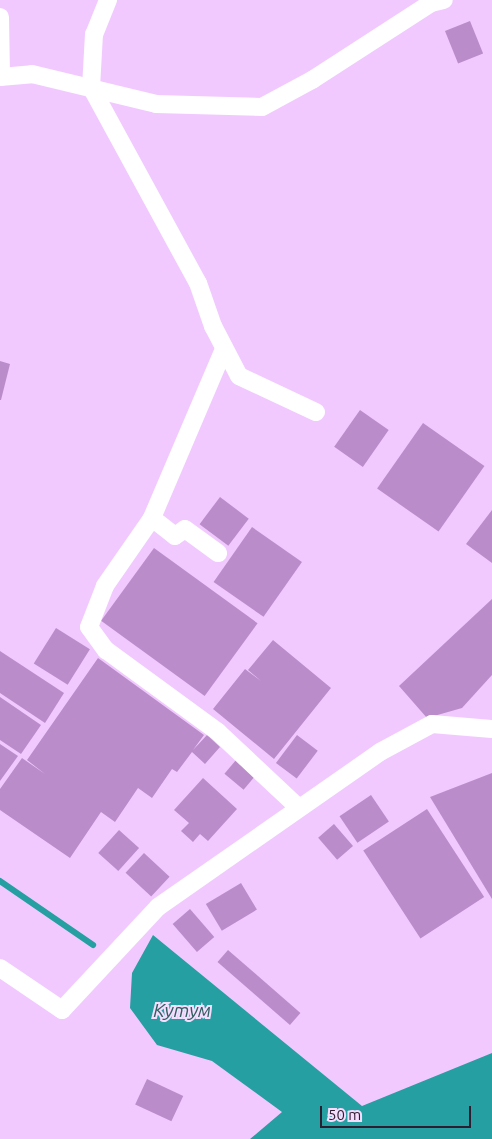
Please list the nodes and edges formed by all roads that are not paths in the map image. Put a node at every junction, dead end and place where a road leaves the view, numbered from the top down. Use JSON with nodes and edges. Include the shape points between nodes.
{"nodes":[{"id":1,"x":108,"y":0,"type":"edge"},
{"id":2,"x":444,"y":0,"type":"edge"},
{"id":3,"x":0,"y":17,"type":"edge"},
{"id":4,"x":1,"y":77,"type":"edge"},
{"id":5,"x":91,"y":87,"type":"junction"},
{"id":6,"x":224,"y":349,"type":"junction"},
{"id":7,"x":316,"y":412,"type":"dead end"},
{"id":8,"x":152,"y":518,"type":"junction"},
{"id":9,"x":218,"y":553,"type":"dead end"},
{"id":10,"x":492,"y":729,"type":"edge"},
{"id":11,"x":298,"y":807,"type":"junction"},
{"id":12,"x":0,"y":968,"type":"edge"}],
"edges":[{"from":1,"to":5,"type":"street","via":[[94,34]]},
{"from":2,"to":5,"type":"street","via":[[431,3],[312,80],[262,107],[156,104]]},
{"from":3,"to":4,"type":"street"},
{"from":4,"to":5,"type":"street","via":[[32,74]]},
{"from":5,"to":6,"type":"street","via":[[198,283]]},
{"from":6,"to":7,"type":"street","via":[[239,376]]},
{"from":6,"to":8,"type":"street"},
{"from":8,"to":9,"type":"street","via":[[175,536],[185,529]]},
{"from":8,"to":11,"type":"street","via":[[106,586],[89,627],[106,650],[218,732]]},
{"from":10,"to":11,"type":"street","via":[[432,724],[380,752]]},
{"from":11,"to":12,"type":"street","via":[[158,908],[62,1010]]}]}
